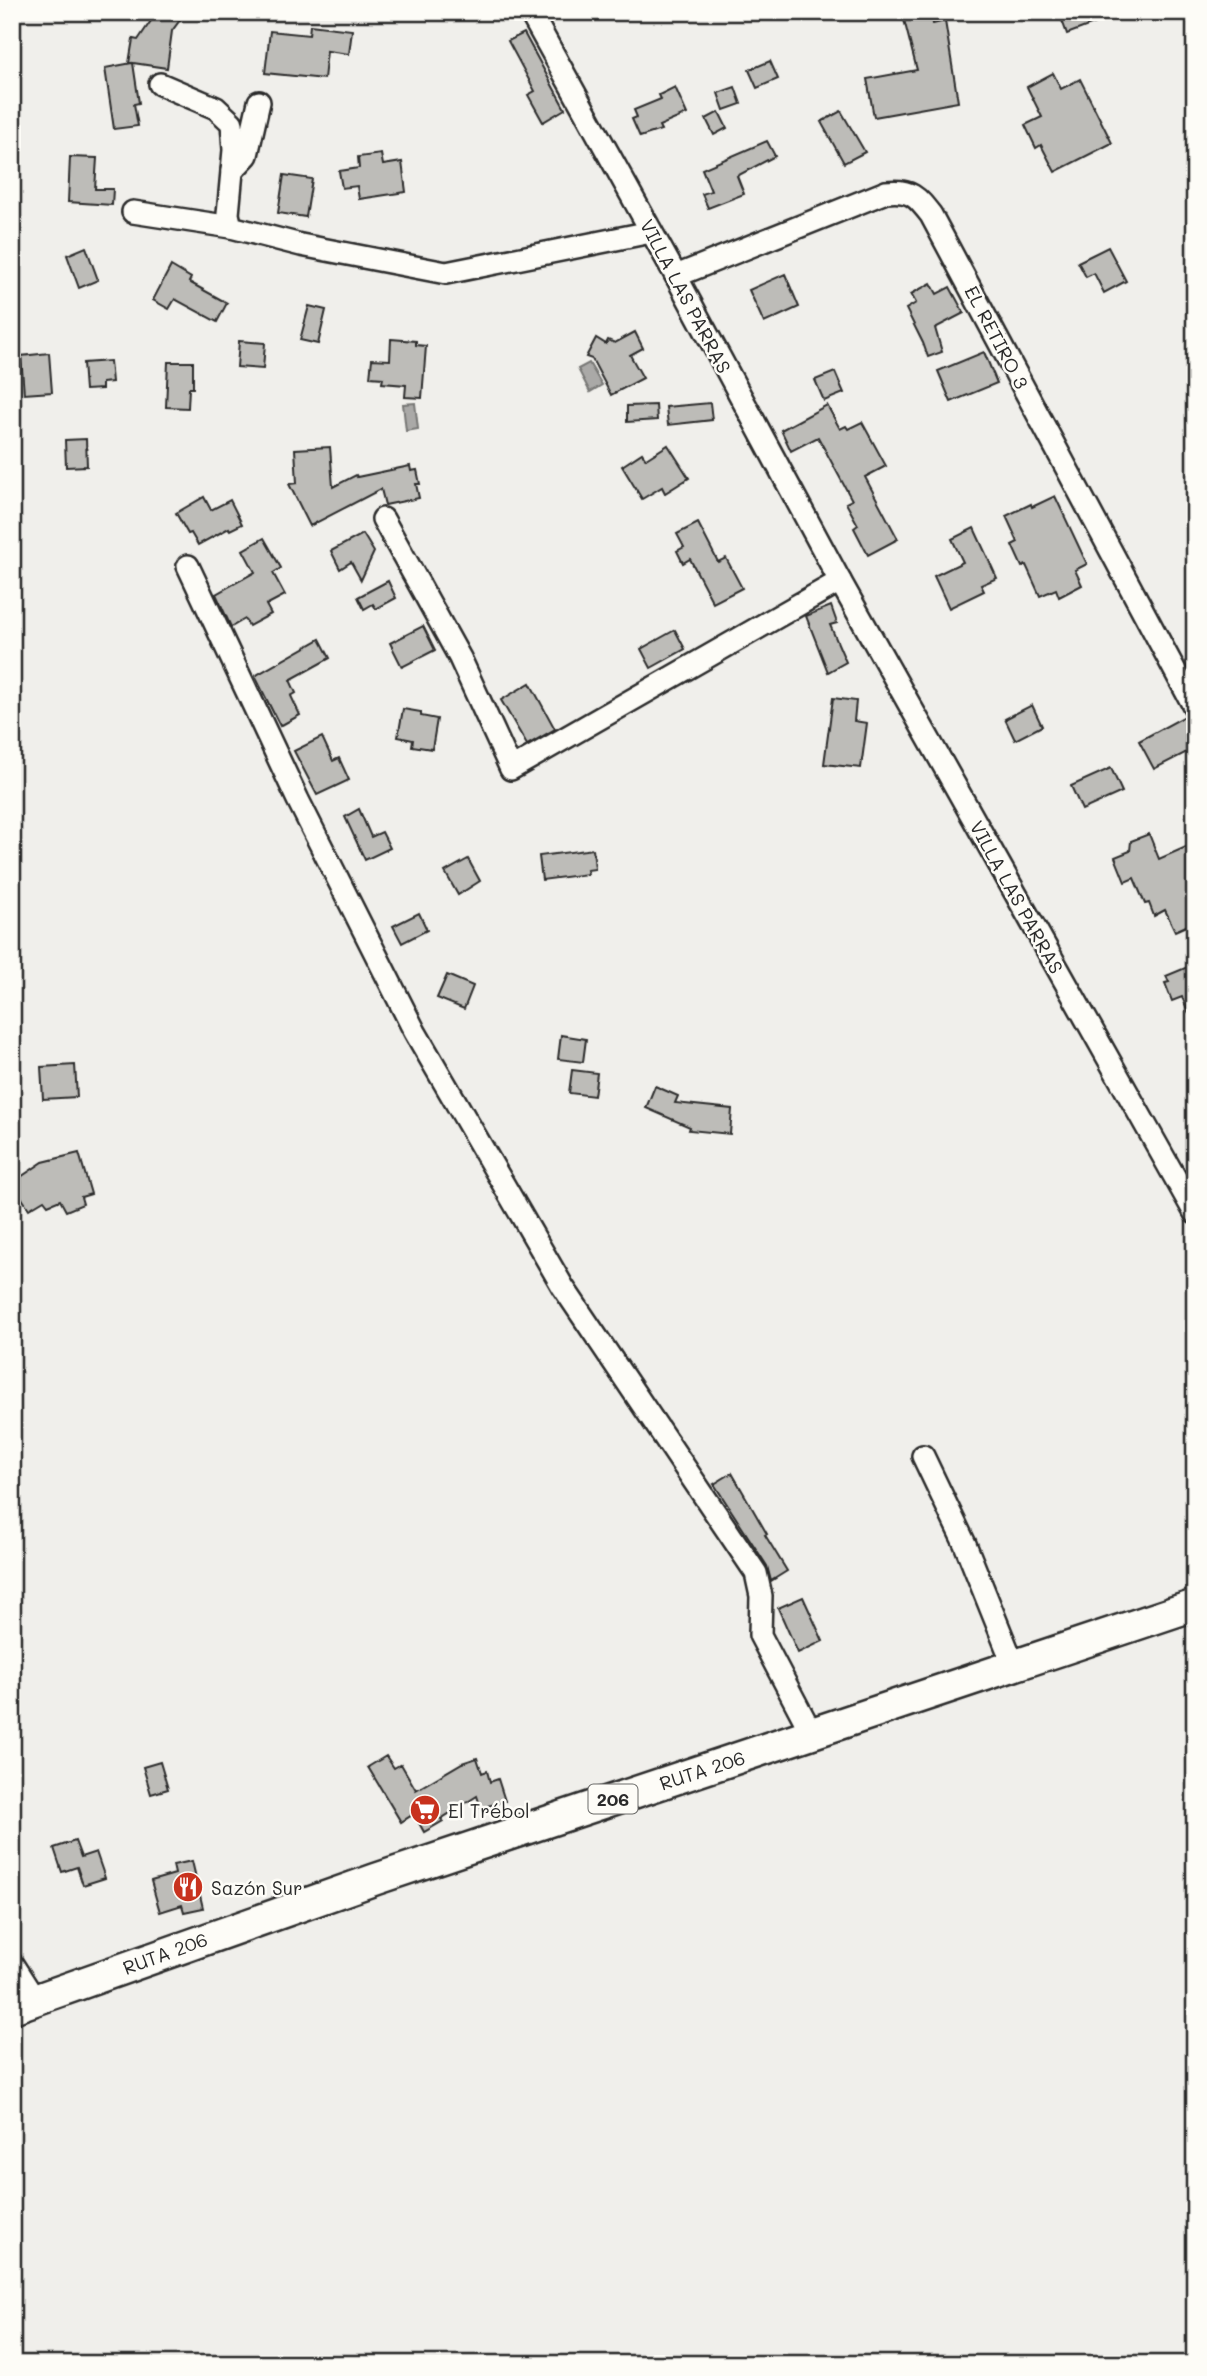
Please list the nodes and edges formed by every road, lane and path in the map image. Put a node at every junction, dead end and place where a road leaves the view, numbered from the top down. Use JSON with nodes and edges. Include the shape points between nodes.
{"nodes":[{"id":1,"x":530,"y":12,"type":"edge"},
{"id":2,"x":160,"y":83,"type":"dead end"},
{"id":3,"x":259,"y":102,"type":"dead end"},
{"id":4,"x":231,"y":173,"type":"junction"},
{"id":5,"x":133,"y":212,"type":"dead end"},
{"id":6,"x":231,"y":226,"type":"junction"},
{"id":7,"x":652,"y":232,"type":"junction"},
{"id":8,"x":676,"y":276,"type":"junction"},
{"id":9,"x":383,"y":519,"type":"dead end"},
{"id":10,"x":188,"y":566,"type":"dead end"},
{"id":11,"x":840,"y":581,"type":"junction"},
{"id":12,"x":1195,"y":708,"type":"edge"},
{"id":13,"x":1195,"y":1213,"type":"edge"},
{"id":14,"x":922,"y":1456,"type":"dead end"},
{"id":15,"x":1195,"y":1605,"type":"edge"},
{"id":16,"x":1014,"y":1666,"type":"junction"},
{"id":17,"x":812,"y":1734,"type":"junction"},
{"id":18,"x":12,"y":1964,"type":"edge"},
{"id":19,"x":23,"y":2004,"type":"edge"}],
"edges":[{"from":1,"to":7,"type":"street","name":"VILLA LAS PARRAS"},
{"from":2,"to":4,"type":"street","via":[[216,107],[232,123]]},
{"from":3,"to":4,"type":"street","via":[[247,155]]},
{"from":4,"to":6,"type":"street"},
{"from":5,"to":6,"type":"street"},
{"from":6,"to":7,"type":"street","via":[[301,246],[446,273]]},
{"from":7,"to":8,"type":"street","name":"VILLA LAS PARRAS"},
{"from":8,"to":11,"type":"street","name":"VILLA LAS PARRAS"},
{"from":8,"to":12,"type":"street","name":"EL RETIRO 3","via":[[886,192],[899,190],[916,197],[931,215]]},
{"from":9,"to":11,"type":"street","via":[[460,657],[511,769]]},
{"from":10,"to":17,"type":"street","via":[[298,800],[415,1032],[563,1287],[756,1573],[761,1596],[760,1635]]},
{"from":11,"to":13,"type":"street","name":"VILLA LAS PARRAS"},
{"from":14,"to":16,"type":"street","via":[[965,1544]]},
{"from":15,"to":16,"type":"highway","name":"RUTA 206","number":"206"},
{"from":16,"to":17,"type":"highway","name":"RUTA 206","number":"206"},
{"from":17,"to":19,"type":"highway","name":"RUTA 206","number":"206","via":[[376,1879]]},
{"from":18,"to":19,"type":"street"}]}
